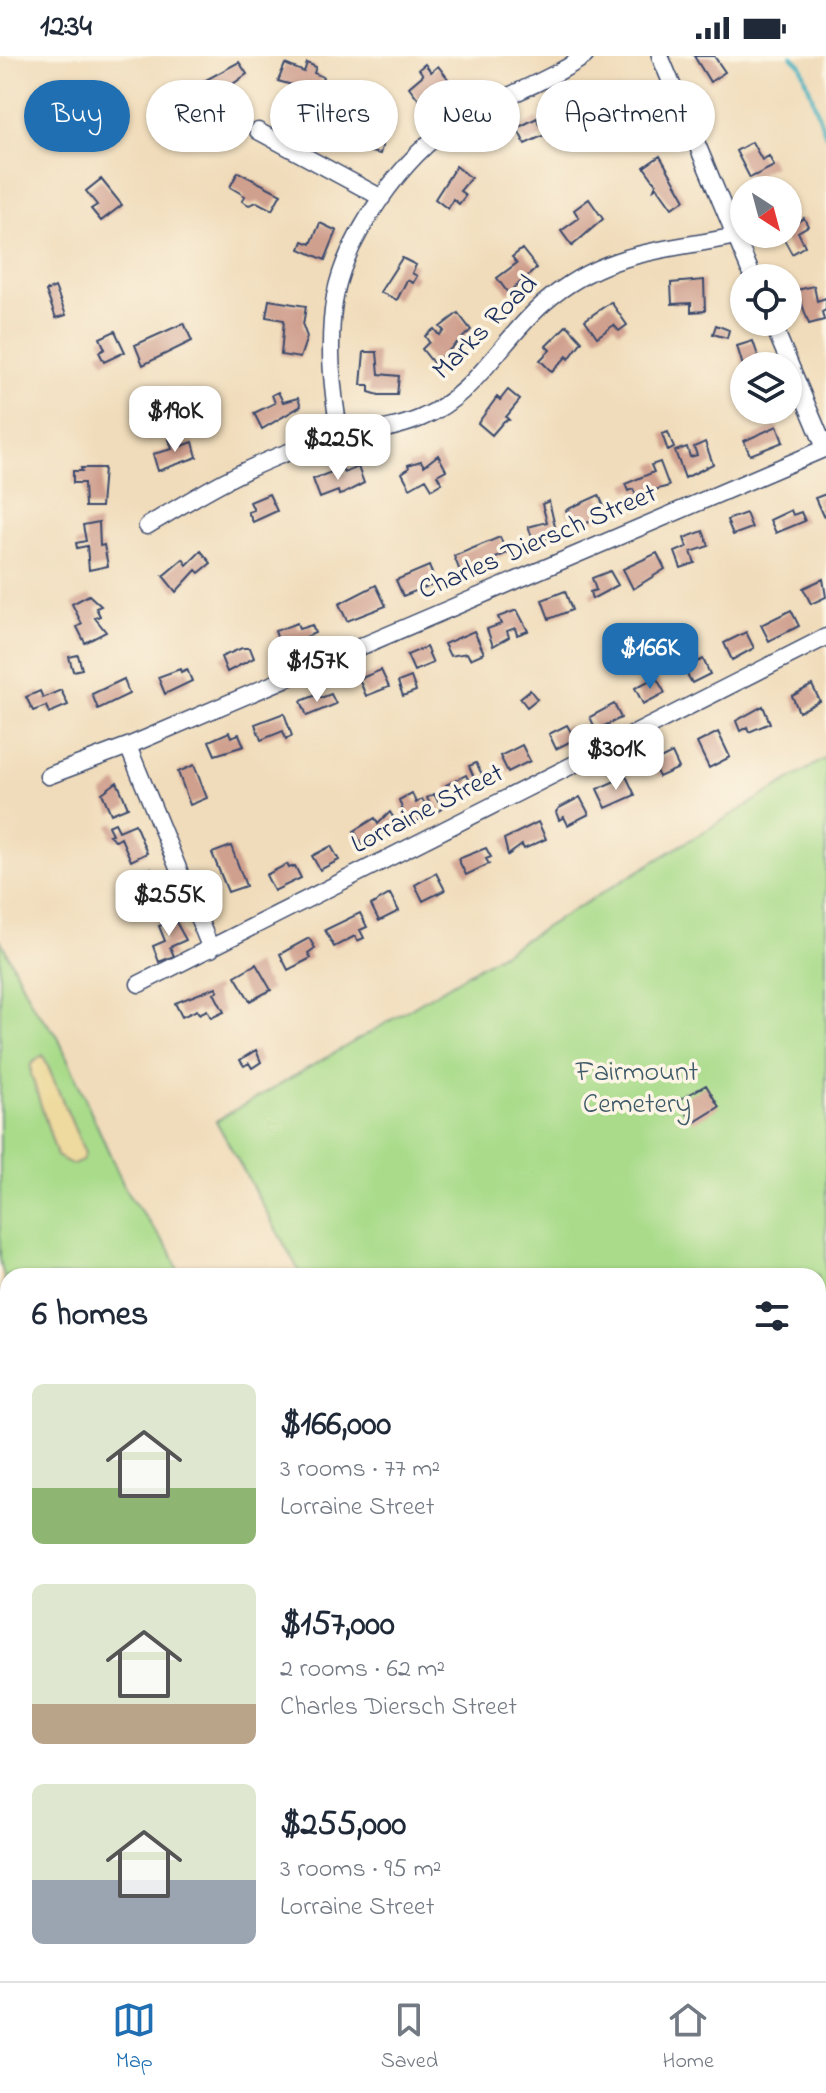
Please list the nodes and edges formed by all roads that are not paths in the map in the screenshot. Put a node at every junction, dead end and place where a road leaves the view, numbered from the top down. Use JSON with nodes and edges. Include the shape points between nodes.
{"nodes":[{"id":1,"x":585,"y":56,"type":"edge"},
{"id":2,"x":660,"y":56,"type":"edge"},
{"id":3,"x":258,"y":131,"type":"dead end"},
{"id":4,"x":382,"y":198,"type":"junction"},
{"id":5,"x":730,"y":222,"type":"edge"},
{"id":6,"x":730,"y":237,"type":"edge"},
{"id":7,"x":778,"y":336,"type":"edge"},
{"id":8,"x":340,"y":436,"type":"junction"},
{"id":9,"x":826,"y":448,"type":"edge"},
{"id":10,"x":147,"y":526,"type":"dead end"},
{"id":11,"x":826,"y":637,"type":"edge"},
{"id":12,"x":128,"y":746,"type":"junction"},
{"id":13,"x":48,"y":776,"type":"dead end"},
{"id":14,"x":211,"y":949,"type":"junction"},
{"id":15,"x":139,"y":984,"type":"dead end"}],
"edges":[{"from":1,"to":4,"type":"street","via":[[452,125]]},
{"from":2,"to":5,"type":"street"},
{"from":3,"to":4,"type":"street"},
{"from":4,"to":8,"type":"street","via":[[352,249],[336,294],[331,368]]},
{"from":6,"to":8,"type":"street","name":"Marks Road","via":[[639,252],[602,266],[545,302],[476,382],[451,401],[422,418]]},
{"from":7,"to":9,"type":"street"},
{"from":8,"to":10,"type":"street","name":"Marks Road","via":[[263,462]]},
{"from":9,"to":12,"type":"street","name":"Charles Diersch Street"},
{"from":11,"to":14,"type":"street","name":"Lorraine Street"},
{"from":12,"to":13,"type":"street","name":"Charles Diersch Street"},
{"from":12,"to":14,"type":"street"},
{"from":14,"to":15,"type":"street","name":"Lorraine Street"}]}
